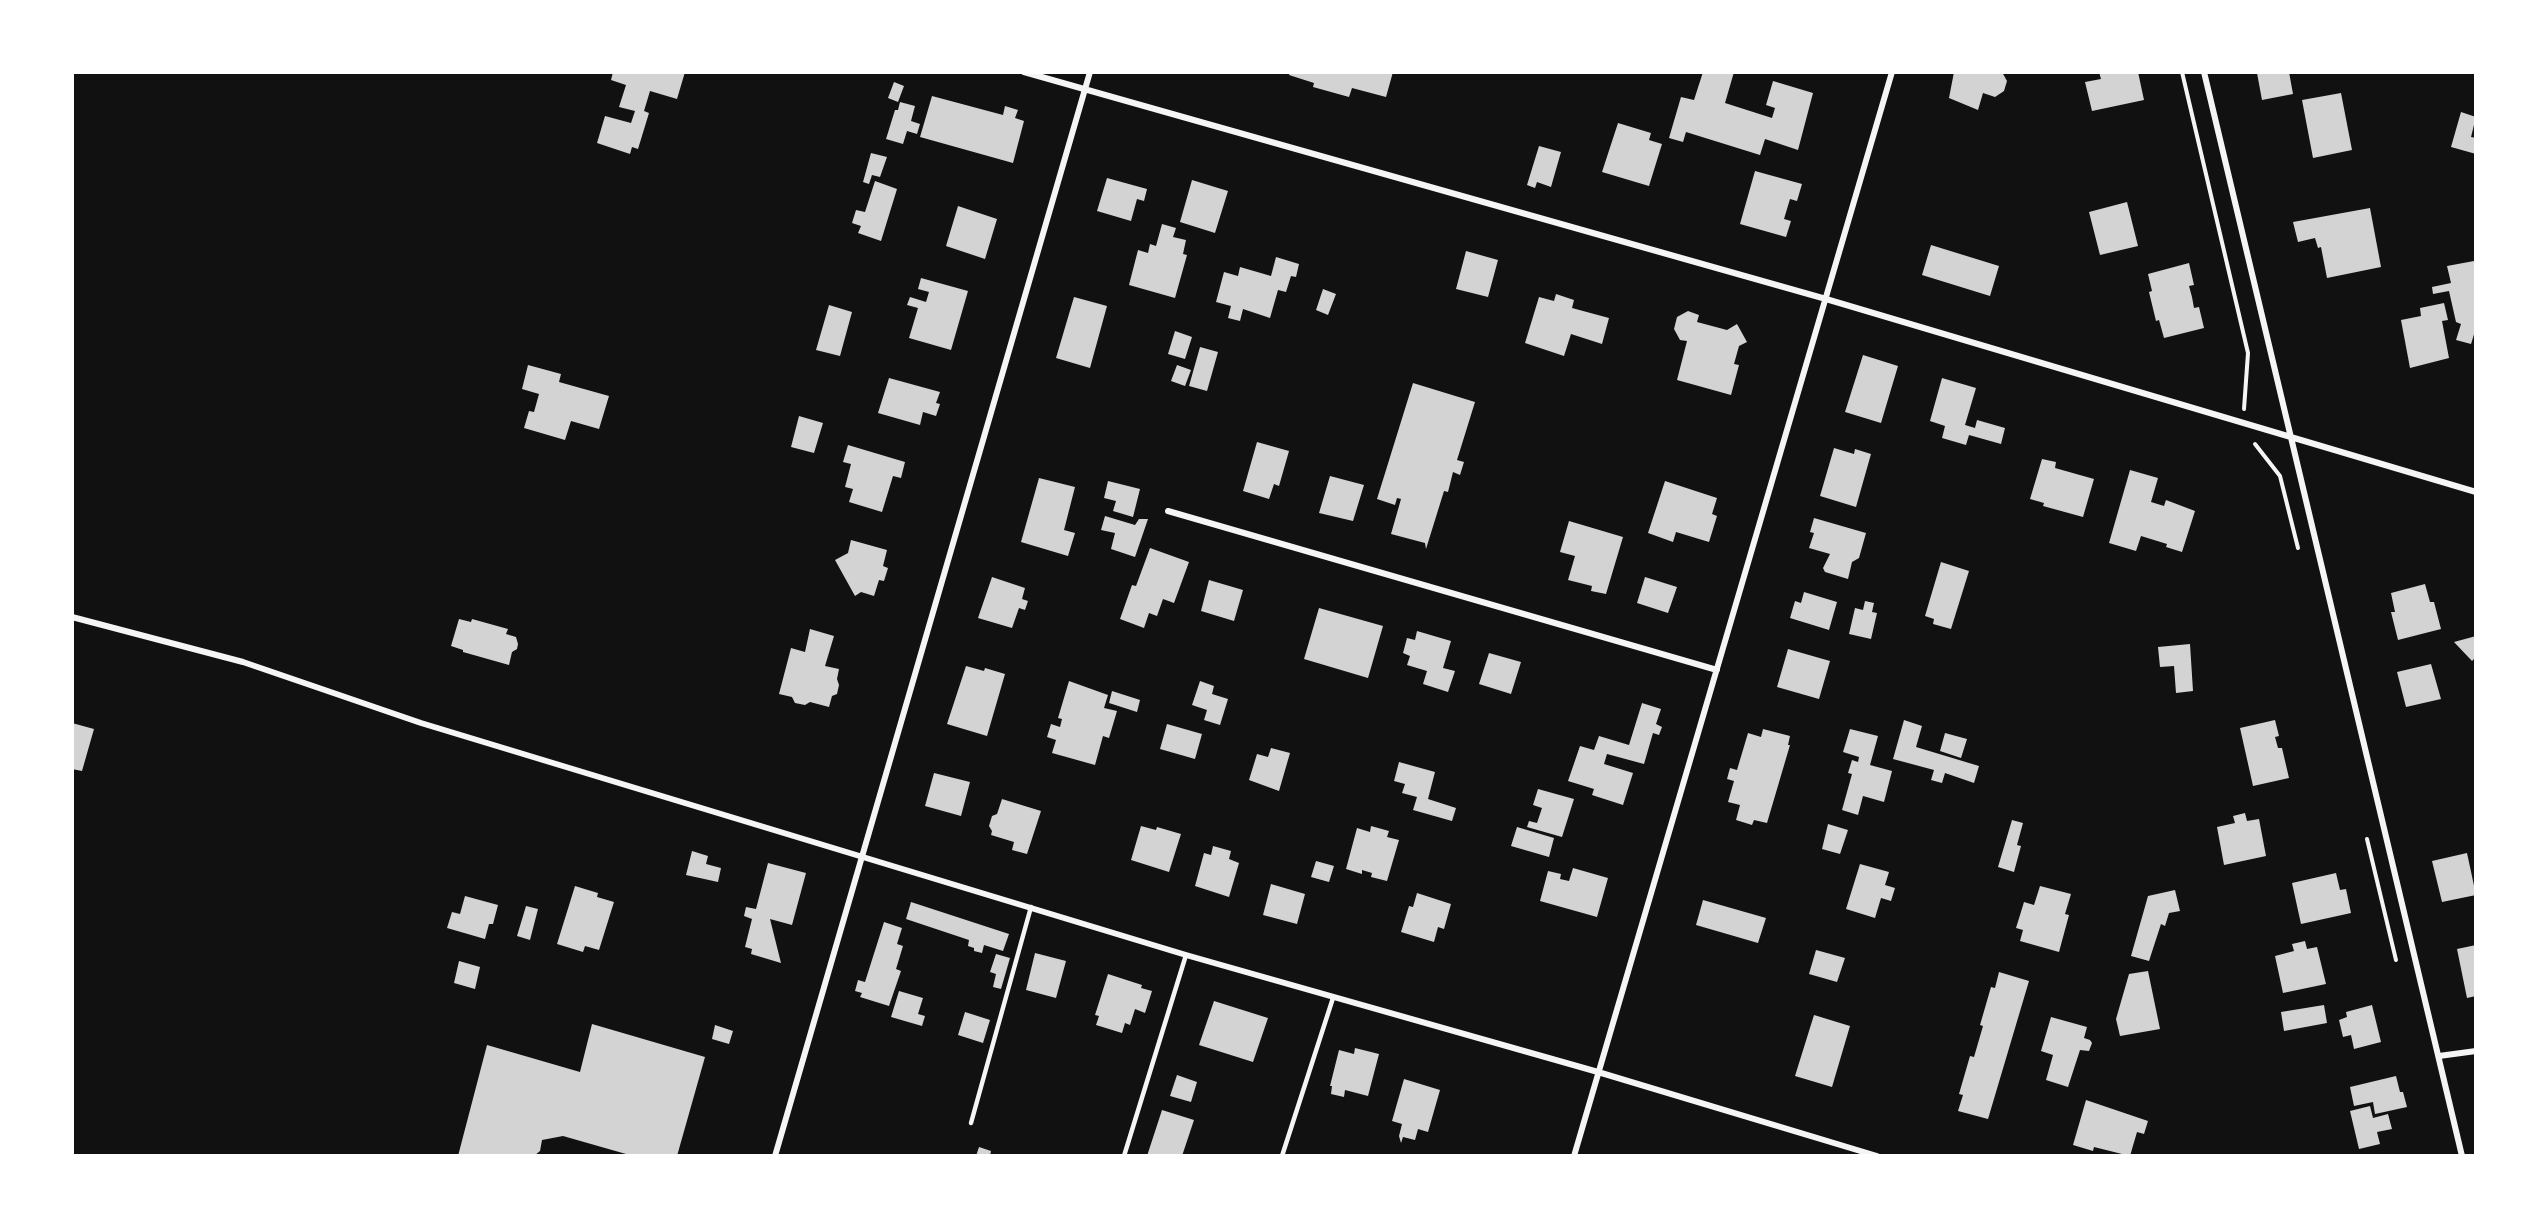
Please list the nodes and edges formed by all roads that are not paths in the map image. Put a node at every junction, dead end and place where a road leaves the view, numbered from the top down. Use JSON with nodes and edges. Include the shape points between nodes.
{"nodes":[{"id":1,"x":1024,"y":72,"type":"edge"},
{"id":2,"x":1090,"y":72,"type":"edge"},
{"id":3,"x":1892,"y":72,"type":"edge"},
{"id":4,"x":2204,"y":72,"type":"edge"},
{"id":5,"x":1085,"y":88,"type":"junction"},
{"id":6,"x":1826,"y":299,"type":"junction"},
{"id":7,"x":2290,"y":437,"type":"junction"},
{"id":8,"x":2476,"y":492,"type":"edge"},
{"id":9,"x":1167,"y":511,"type":"dead end"},
{"id":10,"x":72,"y":617,"type":"edge"},
{"id":11,"x":1717,"y":670,"type":"junction"},
{"id":12,"x":862,"y":855,"type":"junction"},
{"id":13,"x":1031,"y":907,"type":"junction"},
{"id":14,"x":1186,"y":955,"type":"junction"},
{"id":15,"x":1333,"y":998,"type":"junction"},
{"id":16,"x":2476,"y":1051,"type":"edge"},
{"id":17,"x":2439,"y":1056,"type":"junction"},
{"id":18,"x":1598,"y":1072,"type":"junction"},
{"id":19,"x":971,"y":1123,"type":"dead end"},
{"id":20,"x":775,"y":1156,"type":"edge"},
{"id":21,"x":1124,"y":1156,"type":"edge"},
{"id":22,"x":1282,"y":1156,"type":"edge"},
{"id":23,"x":1574,"y":1156,"type":"edge"},
{"id":24,"x":1877,"y":1156,"type":"edge"},
{"id":25,"x":2462,"y":1156,"type":"edge"}],
"edges":[{"from":1,"to":5,"type":"street"},
{"from":2,"to":5,"type":"street"},
{"from":3,"to":6,"type":"street"},
{"from":4,"to":7,"type":"street"},
{"from":5,"to":6,"type":"street"},
{"from":5,"to":12,"type":"street"},
{"from":6,"to":7,"type":"street"},
{"from":6,"to":11,"type":"street"},
{"from":7,"to":8,"type":"street"},
{"from":7,"to":17,"type":"street"},
{"from":9,"to":11,"type":"street"},
{"from":10,"to":12,"type":"street","via":[[243,662],[421,723]]},
{"from":11,"to":18,"type":"street"},
{"from":12,"to":13,"type":"street"},
{"from":12,"to":20,"type":"street"},
{"from":13,"to":14,"type":"street"},
{"from":13,"to":19,"type":"lane"},
{"from":14,"to":15,"type":"street"},
{"from":14,"to":21,"type":"lane"},
{"from":15,"to":18,"type":"street"},
{"from":15,"to":22,"type":"lane"},
{"from":16,"to":17,"type":"street"},
{"from":17,"to":25,"type":"street"},
{"from":18,"to":23,"type":"street"},
{"from":18,"to":24,"type":"street"}]}
